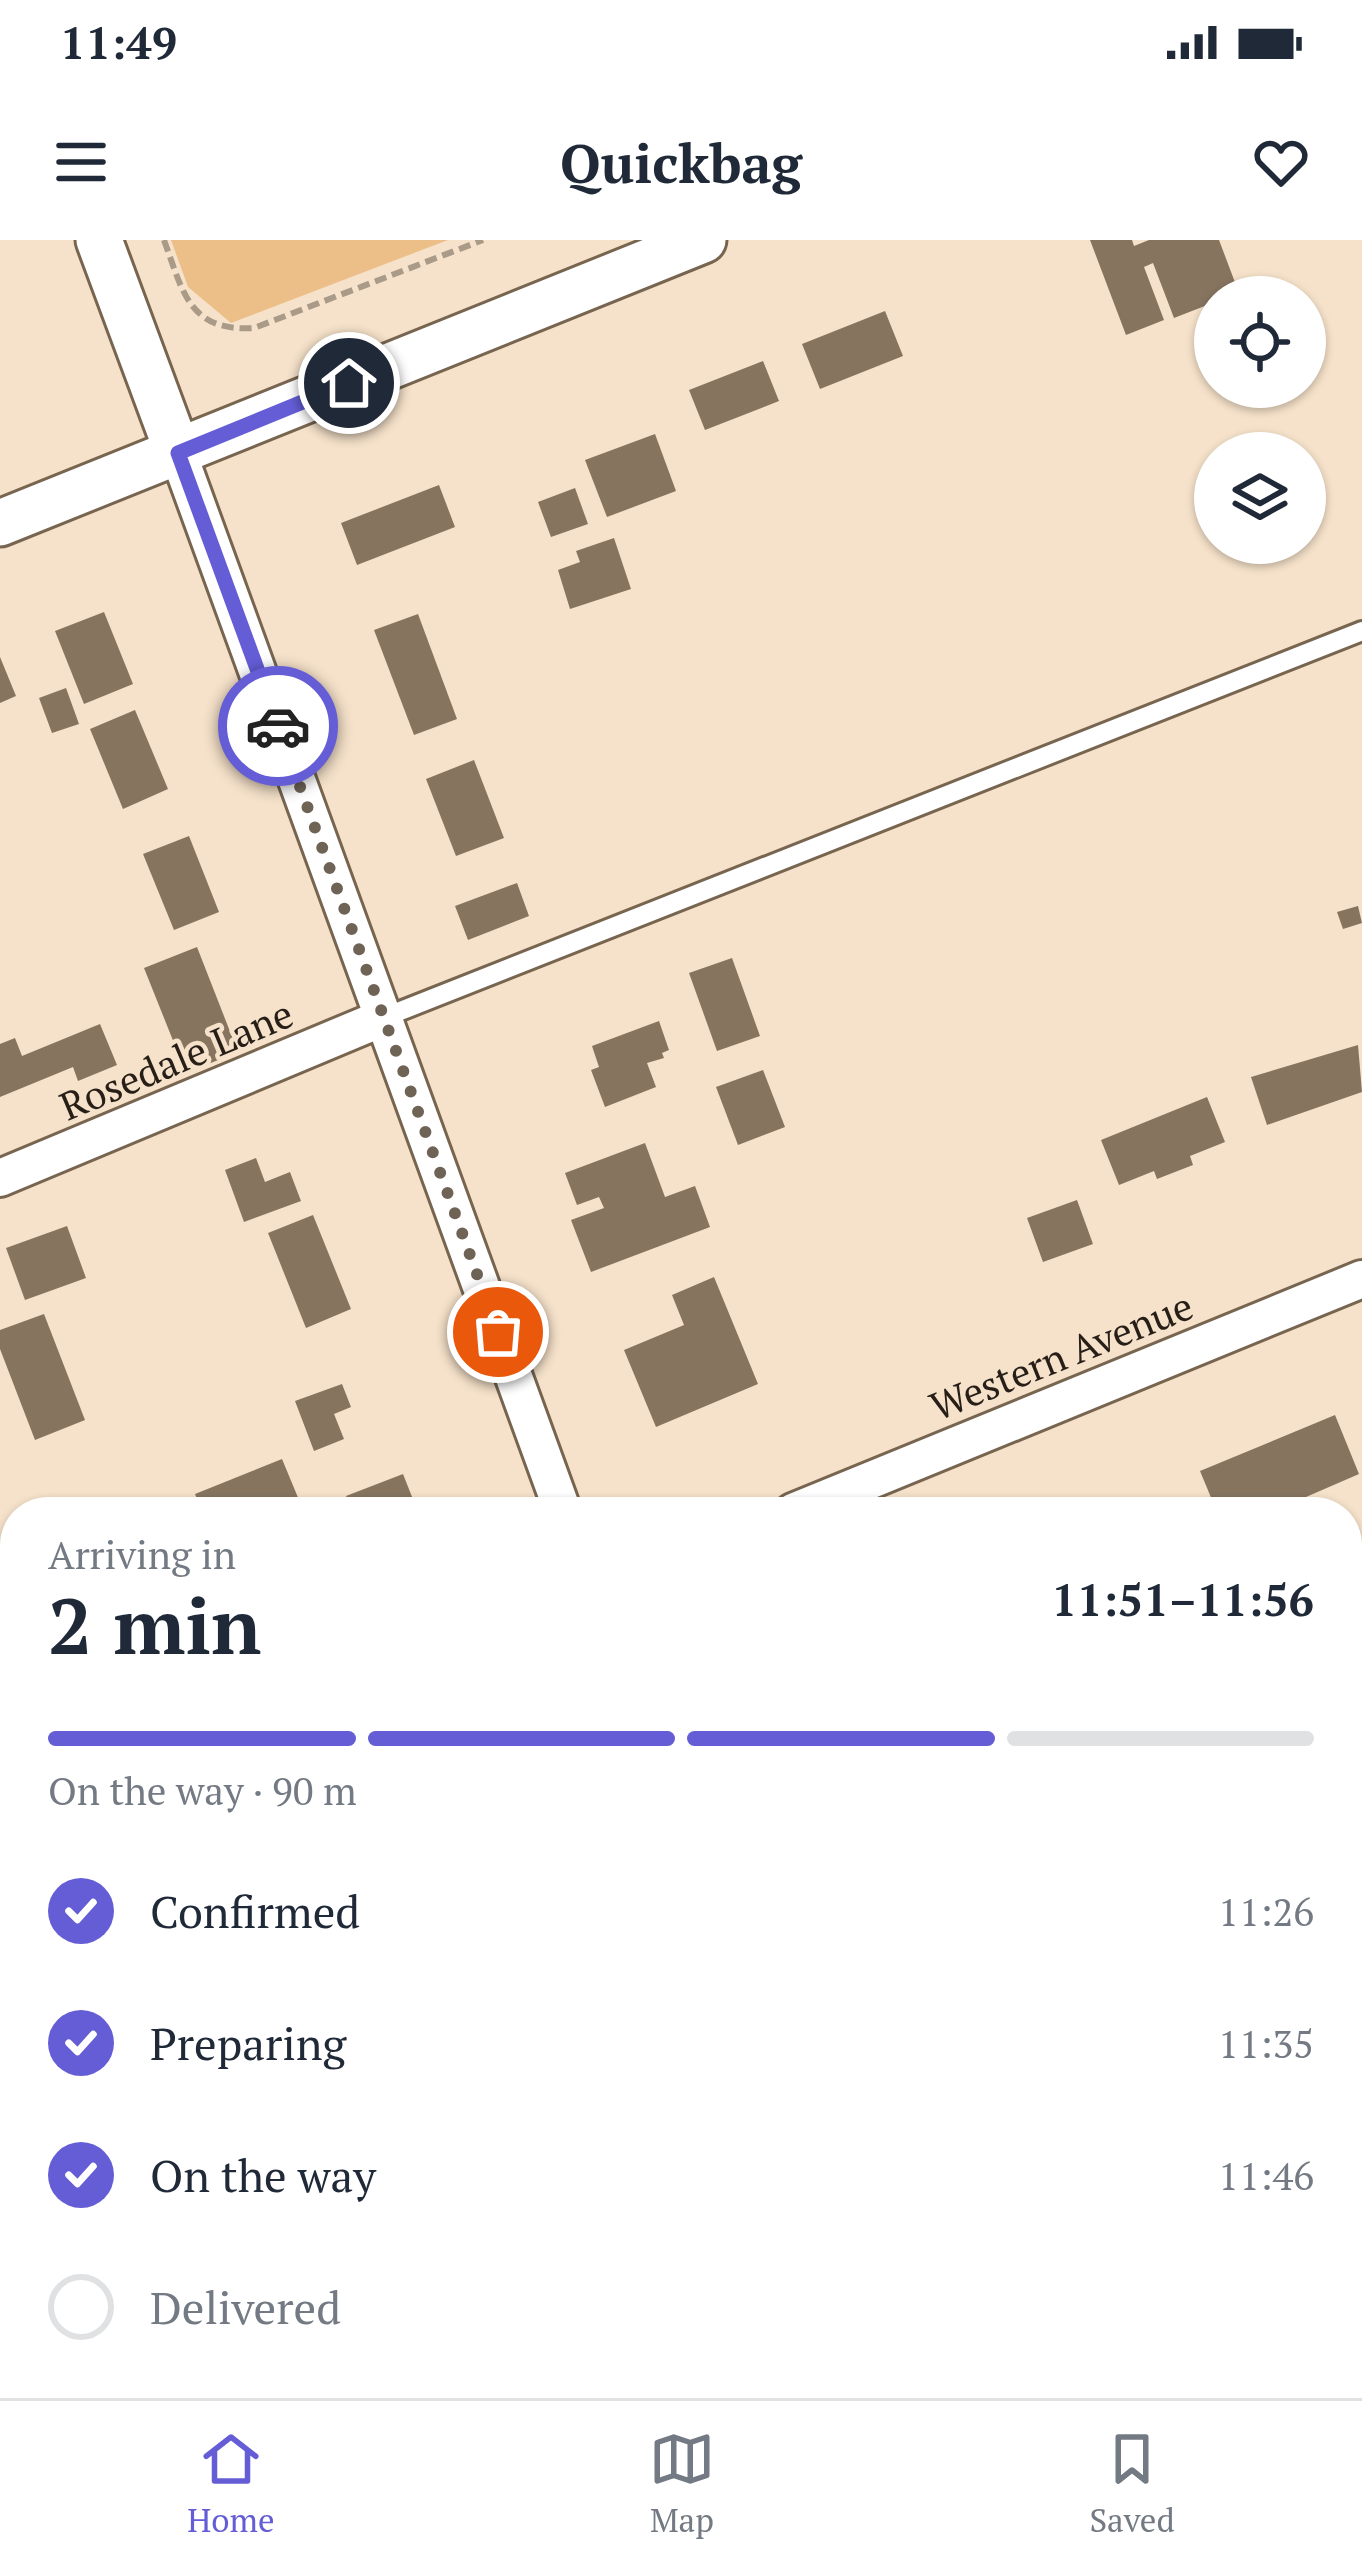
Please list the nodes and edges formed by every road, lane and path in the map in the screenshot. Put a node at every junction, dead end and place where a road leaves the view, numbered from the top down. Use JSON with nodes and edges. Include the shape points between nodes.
{"nodes":[{"id":1,"x":99,"y":240,"type":"edge"},
{"id":2,"x":164,"y":240,"type":"edge"},
{"id":3,"x":483,"y":240,"type":"edge"},
{"id":4,"x":703,"y":240,"type":"edge"},
{"id":5,"x":178,"y":453,"type":"junction"},
{"id":6,"x":0,"y":524,"type":"edge"},
{"id":7,"x":1362,"y":631,"type":"edge"},
{"id":8,"x":385,"y":1017,"type":"junction"},
{"id":9,"x":0,"y":1178,"type":"edge"},
{"id":10,"x":1362,"y":1279,"type":"edge"},
{"id":11,"x":558,"y":1497,"type":"edge"},
{"id":12,"x":830,"y":1497,"type":"edge"}],
"edges":[{"from":1,"to":5,"type":"street"},
{"from":2,"to":3,"type":"path","via":[[201,319],[228,330],[254,328]]},
{"from":4,"to":5,"type":"street"},
{"from":5,"to":6,"type":"street"},
{"from":5,"to":8,"type":"street"},
{"from":7,"to":8,"type":"lane"},
{"from":8,"to":9,"type":"street","name":"Rosedale Lane"},
{"from":8,"to":11,"type":"street"},
{"from":10,"to":12,"type":"street","name":"Western Avenue"}]}
